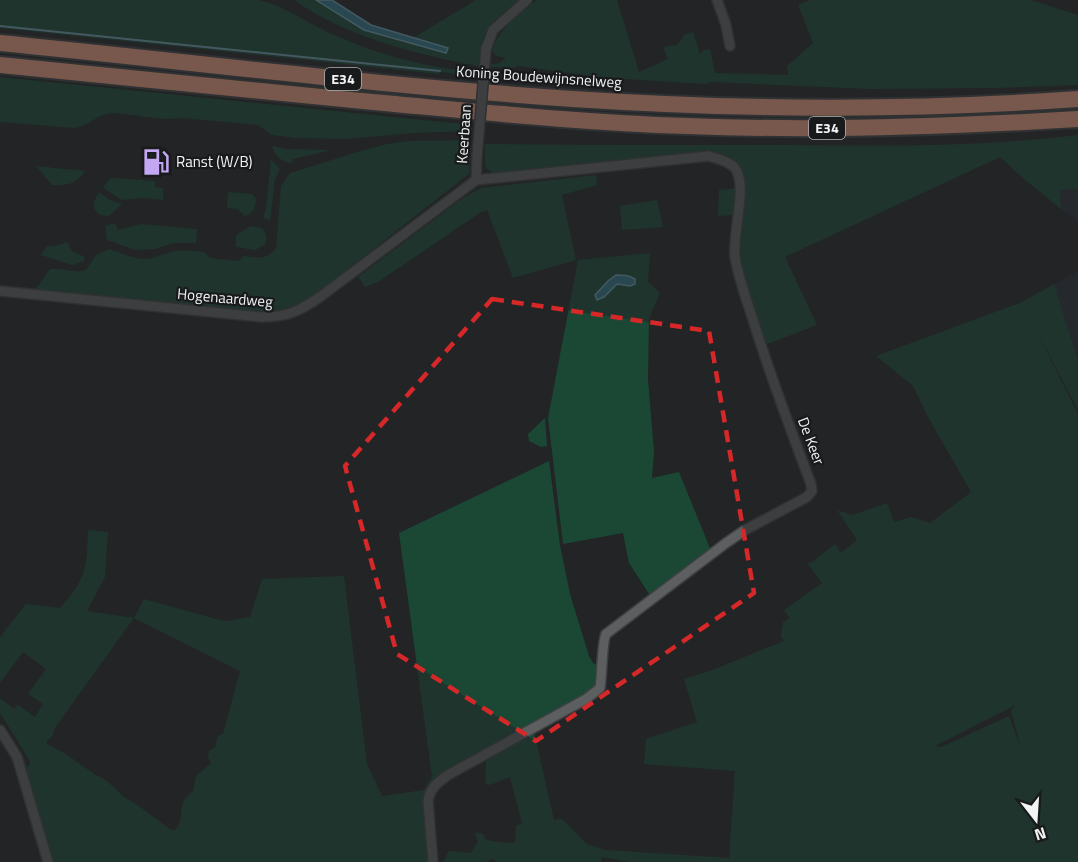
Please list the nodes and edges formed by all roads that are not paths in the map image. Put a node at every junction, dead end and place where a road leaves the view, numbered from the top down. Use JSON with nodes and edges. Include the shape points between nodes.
{"nodes":[{"id":1,"x":527,"y":0,"type":"edge"},
{"id":2,"x":717,"y":0,"type":"edge"},
{"id":3,"x":0,"y":43,"type":"edge"},
{"id":4,"x":730,"y":46,"type":"dead end"},
{"id":5,"x":0,"y":65,"type":"edge"},
{"id":6,"x":1078,"y":99,"type":"edge"},
{"id":7,"x":1078,"y":120,"type":"edge"},
{"id":8,"x":476,"y":180,"type":"junction"},
{"id":9,"x":0,"y":291,"type":"edge"},
{"id":10,"x":0,"y":730,"type":"edge"},
{"id":11,"x":48,"y":862,"type":"edge"},
{"id":12,"x":433,"y":862,"type":"edge"}],
"edges":[{"from":1,"to":8,"type":"street","name":"Keerbaan","bridge":true,"via":[[493,30],[486,49]]},
{"from":2,"to":4,"type":"street"},
{"from":3,"to":6,"type":"highway","name":"Koning Boudewijnsnelweg","number":"E34","via":[[451,89],[608,100],[879,107]]},
{"from":5,"to":7,"type":"highway","number":"E34","via":[[573,120],[662,125],[875,128]]},
{"from":8,"to":9,"type":"street","name":"Hogenaardweg","via":[[320,297],[281,317]]},
{"from":8,"to":12,"type":"street","name":"De Keer","via":[[709,156],[733,166],[741,180],[734,242],[738,274],[812,491],[726,543],[606,634],[600,688],[586,699],[438,783],[428,802]]},
{"from":10,"to":11,"type":"street","via":[[17,757]]}]}
